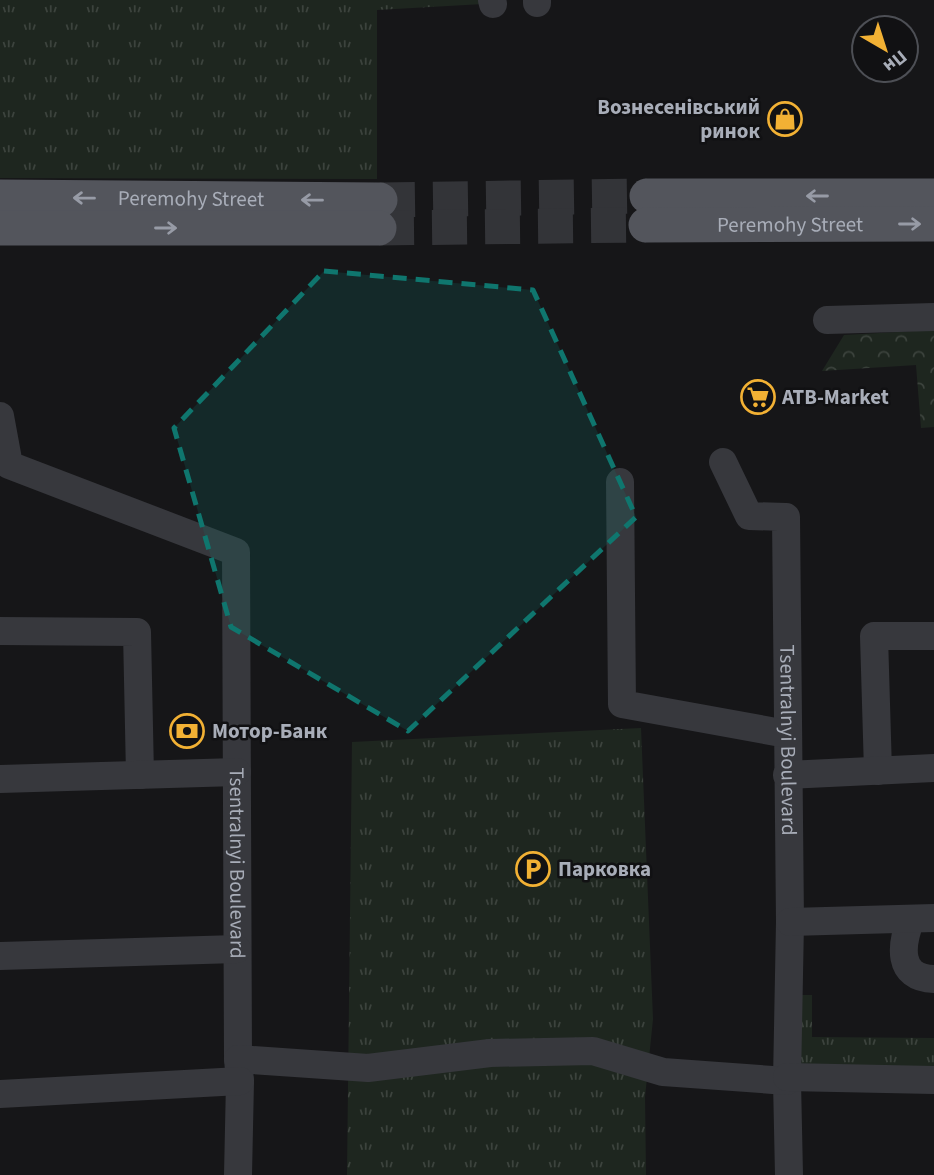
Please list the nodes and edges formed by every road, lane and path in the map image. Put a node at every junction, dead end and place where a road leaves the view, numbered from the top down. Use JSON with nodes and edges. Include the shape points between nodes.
{"nodes":[{"id":1,"x":934,"y":196,"type":"edge"},
{"id":2,"x":0,"y":197,"type":"edge"},
{"id":3,"x":934,"y":224,"type":"edge"},
{"id":4,"x":0,"y":228,"type":"edge"},
{"id":5,"x":934,"y":317,"type":"edge"},
{"id":6,"x":827,"y":320,"type":"dead end"},
{"id":7,"x":0,"y":416,"type":"edge"},
{"id":8,"x":723,"y":461,"type":"dead end"},
{"id":9,"x":620,"y":482,"type":"dead end"},
{"id":10,"x":0,"y":631,"type":"edge"},
{"id":11,"x":934,"y":636,"type":"edge"},
{"id":12,"x":788,"y":734,"type":"junction"},
{"id":13,"x":934,"y":768,"type":"edge"},
{"id":14,"x":878,"y":771,"type":"junction"},
{"id":15,"x":237,"y":772,"type":"junction"},
{"id":16,"x":140,"y":775,"type":"junction"},
{"id":17,"x":788,"y":775,"type":"junction"},
{"id":18,"x":0,"y":779,"type":"edge"},
{"id":19,"x":790,"y":922,"type":"junction"},
{"id":20,"x":913,"y":922,"type":"edge"},
{"id":21,"x":237,"y":949,"type":"junction"},
{"id":22,"x":0,"y":956,"type":"edge"},
{"id":23,"x":934,"y":979,"type":"edge"},
{"id":24,"x":239,"y":1070,"type":"junction"},
{"id":25,"x":787,"y":1079,"type":"junction"},
{"id":26,"x":934,"y":1080,"type":"edge"},
{"id":27,"x":0,"y":1094,"type":"edge"},
{"id":28,"x":238,"y":1175,"type":"edge"},
{"id":29,"x":789,"y":1175,"type":"edge"}],
"edges":[{"from":1,"to":3,"type":"main road","name":"Peremohy Street","one_way":true,"via":[[646,210]]},
{"from":4,"to":2,"type":"main road","name":"Peremohy Street","one_way":true,"via":[[379,214]]},
{"from":5,"to":6,"type":"street"},
{"from":7,"to":15,"type":"street","name":"Tsentralnyi Boulevard","via":[[9,465],[236,552]]},
{"from":8,"to":12,"type":"street","name":"Tsentralnyi Boulevard","via":[[749,516],[786,517]]},
{"from":9,"to":12,"type":"street","via":[[622,704]]},
{"from":10,"to":16,"type":"street","via":[[137,632]]},
{"from":11,"to":14,"type":"street","via":[[874,636]]},
{"from":12,"to":17,"type":"street","name":"Tsentralnyi Boulevard"},
{"from":13,"to":14,"type":"street"},
{"from":14,"to":17,"type":"street"},
{"from":15,"to":16,"type":"street"},
{"from":15,"to":21,"type":"street","name":"Tsentralnyi Boulevard"},
{"from":16,"to":18,"type":"street"},
{"from":17,"to":19,"type":"street","name":"Tsentralnyi Boulevard"},
{"from":19,"to":20,"type":"street"},
{"from":19,"to":25,"type":"street","name":"Tsentralnyi Boulevard"},
{"from":20,"to":23,"type":"street","via":[[903,953],[905,962],[920,977]]},
{"from":21,"to":22,"type":"street"},
{"from":21,"to":24,"type":"street","name":"Tsentralnyi Boulevard"},
{"from":24,"to":25,"type":"street","via":[[368,1068],[490,1053],[593,1052],[663,1072]]},
{"from":24,"to":27,"type":"street"},
{"from":24,"to":28,"type":"street","name":"Tsentralnyi Boulevard"},
{"from":25,"to":26,"type":"street"},
{"from":25,"to":29,"type":"street","name":"Tsentralnyi Boulevard"}]}
